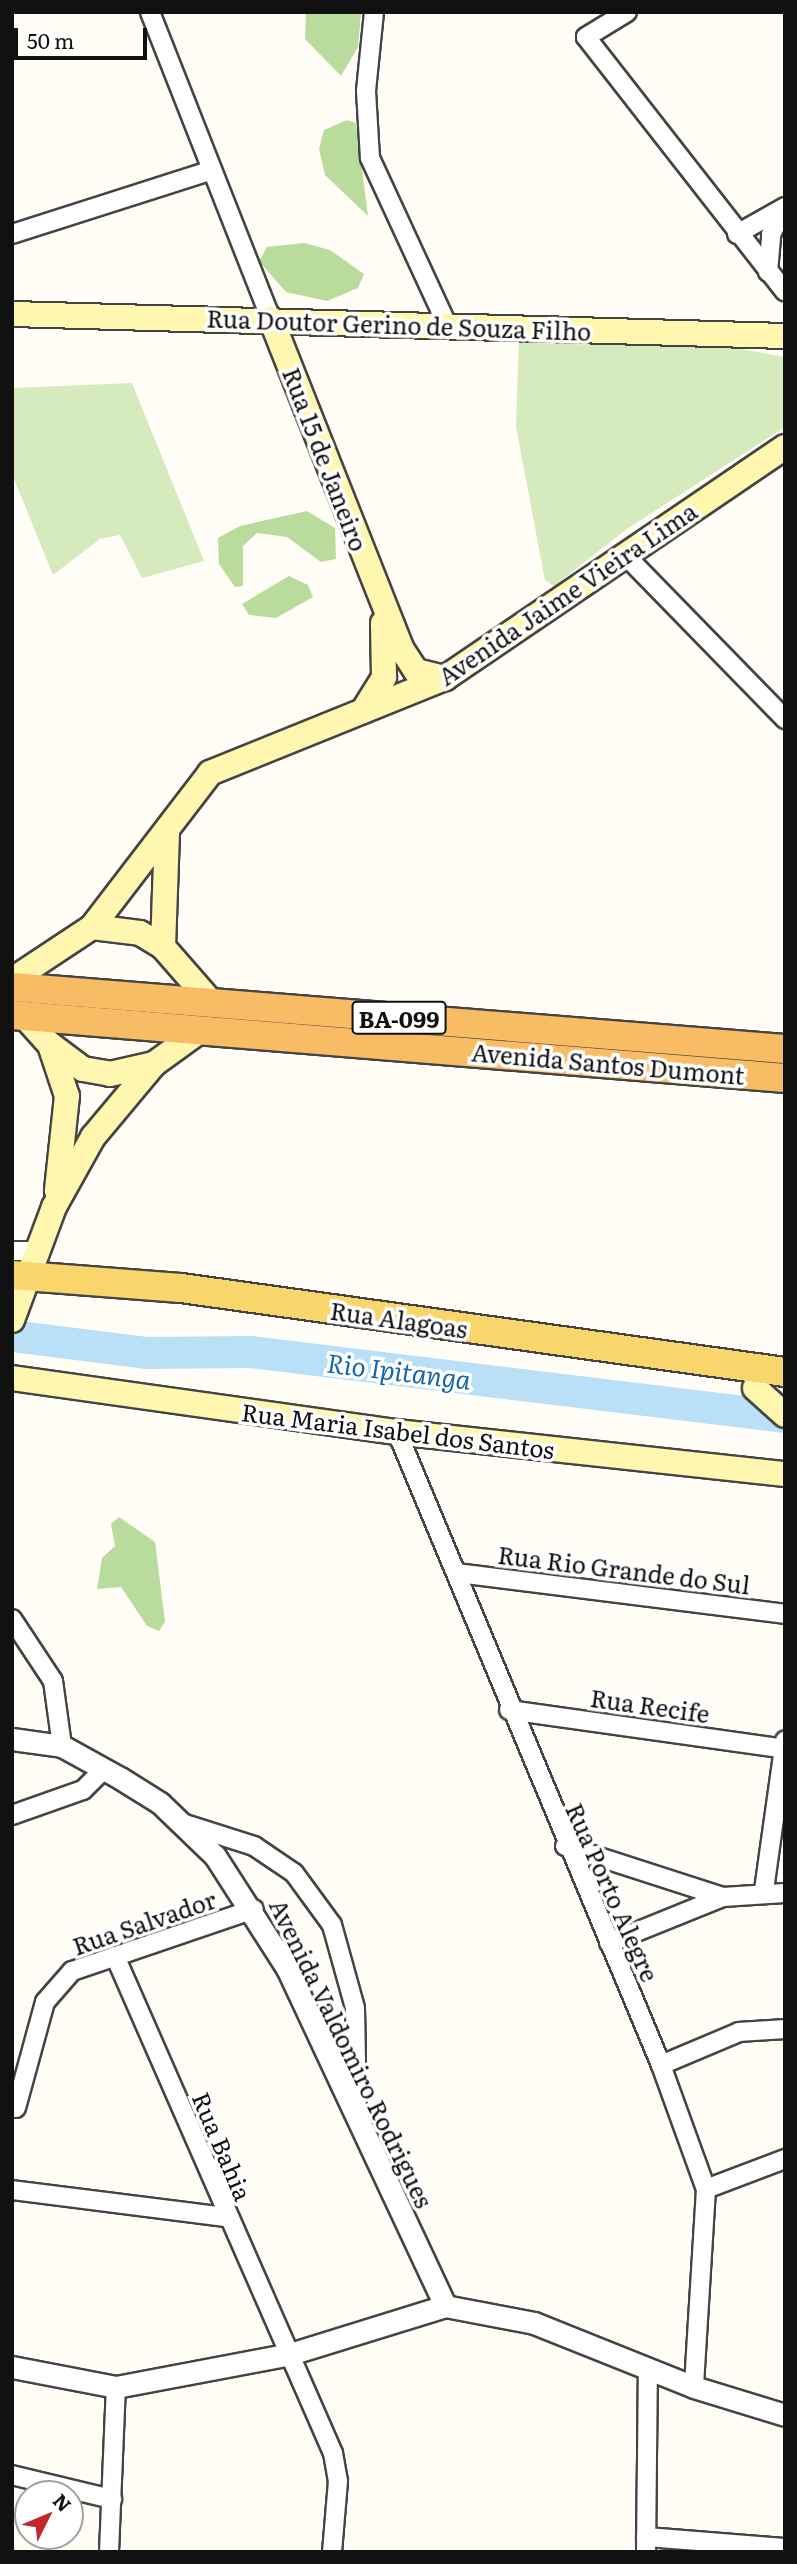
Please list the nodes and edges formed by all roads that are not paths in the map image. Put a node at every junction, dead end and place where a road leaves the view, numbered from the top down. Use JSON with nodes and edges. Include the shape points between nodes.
{"nodes":[{"id":1,"x":150,"y":12,"type":"edge"},
{"id":2,"x":374,"y":12,"type":"edge"},
{"id":3,"x":627,"y":12,"type":"edge"},
{"id":4,"x":212,"y":170,"type":"junction"},
{"id":5,"x":785,"y":208,"type":"edge"},
{"id":6,"x":12,"y":234,"type":"edge"},
{"id":7,"x":737,"y":234,"type":"junction"},
{"id":8,"x":768,"y":271,"type":"junction"},
{"id":9,"x":785,"y":292,"type":"edge"},
{"id":10,"x":12,"y":314,"type":"edge"},
{"id":11,"x":271,"y":319,"type":"junction"},
{"id":12,"x":448,"y":327,"type":"junction"},
{"id":13,"x":785,"y":336,"type":"edge"},
{"id":14,"x":785,"y":447,"type":"edge"},
{"id":15,"x":624,"y":554,"type":"junction"},
{"id":16,"x":381,"y":598,"type":"junction"},
{"id":17,"x":445,"y":678,"type":"junction"},
{"id":18,"x":363,"y":711,"type":"junction"},
{"id":19,"x":785,"y":719,"type":"edge"},
{"id":20,"x":168,"y":829,"type":"junction"},
{"id":21,"x":92,"y":927,"type":"junction"},
{"id":22,"x":163,"y":947,"type":"junction"},
{"id":23,"x":12,"y":980,"type":"edge"},
{"id":24,"x":12,"y":987,"type":"edge"},
{"id":25,"x":211,"y":1002,"type":"junction"},
{"id":26,"x":18,"y":1016,"type":"edge"},
{"id":27,"x":201,"y":1030,"type":"junction"},
{"id":28,"x":50,"y":1045,"type":"junction"},
{"id":29,"x":785,"y":1049,"type":"edge"},
{"id":30,"x":154,"y":1064,"type":"junction"},
{"id":31,"x":785,"y":1077,"type":"edge"},
{"id":32,"x":54,"y":1207,"type":"junction"},
{"id":33,"x":20,"y":1279,"type":"edge"},
{"id":34,"x":734,"y":1367,"type":"junction"},
{"id":35,"x":785,"y":1372,"type":"edge"},
{"id":36,"x":12,"y":1378,"type":"edge"},
{"id":37,"x":755,"y":1388,"type":"joint"},
{"id":38,"x":785,"y":1416,"type":"edge"},
{"id":39,"x":397,"y":1432,"type":"junction"},
{"id":40,"x":785,"y":1474,"type":"edge"},
{"id":41,"x":457,"y":1573,"type":"junction"},
{"id":42,"x":785,"y":1614,"type":"edge"},
{"id":43,"x":12,"y":1619,"type":"edge"},
{"id":44,"x":509,"y":1710,"type":"junction"},
{"id":45,"x":12,"y":1739,"type":"edge"},
{"id":46,"x":62,"y":1746,"type":"junction"},
{"id":47,"x":784,"y":1746,"type":"edge"},
{"id":48,"x":104,"y":1769,"type":"junction"},
{"id":49,"x":12,"y":1815,"type":"edge"},
{"id":50,"x":182,"y":1823,"type":"junction"},
{"id":51,"x":565,"y":1846,"type":"junction"},
{"id":52,"x":764,"y":1890,"type":"junction"},
{"id":53,"x":785,"y":1893,"type":"edge"},
{"id":54,"x":723,"y":1897,"type":"junction"},
{"id":55,"x":254,"y":1909,"type":"junction"},
{"id":56,"x":609,"y":1943,"type":"junction"},
{"id":57,"x":115,"y":1956,"type":"junction"},
{"id":58,"x":785,"y":2029,"type":"edge"},
{"id":59,"x":661,"y":2065,"type":"junction"},
{"id":60,"x":16,"y":2108,"type":"dead end"},
{"id":61,"x":357,"y":2116,"type":"junction"},
{"id":62,"x":785,"y":2159,"type":"edge"},
{"id":63,"x":706,"y":2189,"type":"junction"},
{"id":64,"x":12,"y":2190,"type":"edge"},
{"id":65,"x":226,"y":2217,"type":"junction"},
{"id":66,"x":445,"y":2306,"type":"junction"},
{"id":67,"x":290,"y":2354,"type":"junction"},
{"id":68,"x":12,"y":2367,"type":"edge"},
{"id":69,"x":648,"y":2369,"type":"junction"},
{"id":70,"x":116,"y":2387,"type":"junction"},
{"id":71,"x":694,"y":2387,"type":"junction"},
{"id":72,"x":785,"y":2415,"type":"edge"},
{"id":73,"x":12,"y":2475,"type":"edge"},
{"id":74,"x":112,"y":2499,"type":"junction"},
{"id":75,"x":646,"y":2544,"type":"edge"},
{"id":76,"x":785,"y":2548,"type":"edge"},
{"id":77,"x":109,"y":2552,"type":"edge"},
{"id":78,"x":332,"y":2552,"type":"edge"}],
"edges":[{"from":1,"to":4,"type":"street"},
{"from":2,"to":12,"type":"street","via":[[366,119],[370,158]]},
{"from":3,"to":7,"type":"street","via":[[586,37]]},
{"from":4,"to":6,"type":"street"},
{"from":4,"to":11,"type":"street"},
{"from":5,"to":7,"type":"street"},
{"from":5,"to":8,"type":"street","via":[[771,234]]},
{"from":7,"to":8,"type":"street"},
{"from":8,"to":9,"type":"street"},
{"from":10,"to":11,"type":"main road","name":"Rua Doutor Gerino de Souza Filho"},
{"from":11,"to":12,"type":"main road","name":"Rua Doutor Gerino de Souza Filho"},
{"from":11,"to":16,"type":"main road","name":"Rua 15 de Janeiro"},
{"from":12,"to":13,"type":"main road","name":"Rua Doutor Gerino de Souza Filho"},
{"from":14,"to":15,"type":"main road","name":"Avenida Jaime Vieira Lima"},
{"from":15,"to":17,"type":"main road","name":"Avenida Jaime Vieira Lima"},
{"from":15,"to":19,"type":"street"},
{"from":16,"to":17,"type":"main road","name":"Rua 15 de Janeiro","via":[[408,661],[424,676]]},
{"from":16,"to":18,"type":"main road","name":"Rua 15 de Janeiro","via":[[384,677]]},
{"from":17,"to":18,"type":"main road","name":"Avenida Jaime Vieira Lima"},
{"from":18,"to":20,"type":"main road","name":"Avenida Jaime Vieira Lima","via":[[211,773]]},
{"from":20,"to":21,"type":"main road","name":"Avenida Jaime Vieira Lima"},
{"from":20,"to":22,"type":"main road"},
{"from":21,"to":22,"type":"main road","via":[[140,933]]},
{"from":21,"to":23,"type":"main road","name":"Avenida Jaime Vieira Lima"},
{"from":22,"to":25,"type":"main road"},
{"from":24,"to":25,"type":"highway","name":"Avenida Santos Dumont","number":"BA-099"},
{"from":25,"to":29,"type":"highway","name":"Avenida Santos Dumont","number":"BA-099"},
{"from":26,"to":27,"type":"highway","name":"Avenida Santos Dumont","number":"BA-099"},
{"from":26,"to":28,"type":"main road"},
{"from":27,"to":30,"type":"main road"},
{"from":27,"to":31,"type":"highway","name":"Avenida Santos Dumont","number":"BA-099"},
{"from":28,"to":30,"type":"main road","via":[[83,1069],[110,1074]]},
{"from":28,"to":32,"type":"main road","via":[[67,1096]]},
{"from":30,"to":32,"type":"main road","via":[[93,1137]]},
{"from":32,"to":33,"type":"main road"},
{"from":33,"to":34,"type":"main road","name":"Rua Alagoas","via":[[181,1288]]},
{"from":34,"to":35,"type":"main road","name":"Rua Alagoas"},
{"from":34,"to":37,"type":"main road"},
{"from":36,"to":39,"type":"main road","name":"Rua Maria Isabel dos Santos"},
{"from":37,"to":38,"type":"main road"},
{"from":39,"to":40,"type":"main road","name":"Rua Maria Isabel dos Santos"},
{"from":39,"to":41,"type":"street","name":"Rua Porto Alegre"},
{"from":41,"to":42,"type":"street","name":"Rua Rio Grande do Sul"},
{"from":41,"to":44,"type":"street","name":"Rua Porto Alegre"},
{"from":43,"to":46,"type":"street","via":[[53,1681]]},
{"from":44,"to":47,"type":"street","name":"Rua Recife"},
{"from":44,"to":51,"type":"street","name":"Rua Porto Alegre"},
{"from":45,"to":46,"type":"street","name":"Avenida Valdomiro Rodrigues"},
{"from":46,"to":48,"type":"street","name":"Avenida Valdomiro Rodrigues"},
{"from":47,"to":52,"type":"street"},
{"from":48,"to":49,"type":"street","via":[[83,1790]]},
{"from":48,"to":50,"type":"street","name":"Avenida Valdomiro Rodrigues"},
{"from":50,"to":55,"type":"street","name":"Avenida Valdomiro Rodrigues"},
{"from":50,"to":61,"type":"street","via":[[254,1846],[294,1873],[332,1925],[355,2008]]},
{"from":51,"to":54,"type":"street"},
{"from":51,"to":56,"type":"street","name":"Rua Porto Alegre"},
{"from":52,"to":53,"type":"street"},
{"from":52,"to":54,"type":"street"},
{"from":54,"to":56,"type":"street"},
{"from":55,"to":57,"type":"street","name":"Rua Salvador"},
{"from":55,"to":61,"type":"street","name":"Avenida Valdomiro Rodrigues"},
{"from":56,"to":59,"type":"street","name":"Rua Porto Alegre"},
{"from":57,"to":60,"type":"street","name":"Rua Salvador","via":[[72,1971],[45,2003]]},
{"from":57,"to":65,"type":"street","name":"Rua Bahia"},
{"from":58,"to":59,"type":"street","via":[[739,2032]]},
{"from":59,"to":63,"type":"street","name":"Rua Porto Alegre"},
{"from":61,"to":66,"type":"street","name":"Avenida Valdomiro Rodrigues"},
{"from":62,"to":63,"type":"street"},
{"from":63,"to":71,"type":"street","name":"Rua Porto Alegre"},
{"from":64,"to":65,"type":"street"},
{"from":65,"to":67,"type":"street","name":"Rua Bahia"},
{"from":66,"to":67,"type":"street"},
{"from":66,"to":69,"type":"street","via":[[534,2323]]},
{"from":67,"to":70,"type":"street"},
{"from":67,"to":78,"type":"street","name":"Rua Bahia","via":[[333,2453],[338,2482]]},
{"from":68,"to":70,"type":"street"},
{"from":69,"to":71,"type":"street"},
{"from":69,"to":75,"type":"street"},
{"from":70,"to":74,"type":"street"},
{"from":71,"to":72,"type":"street"},
{"from":73,"to":74,"type":"street"},
{"from":74,"to":77,"type":"street"},
{"from":75,"to":76,"type":"street"}]}
